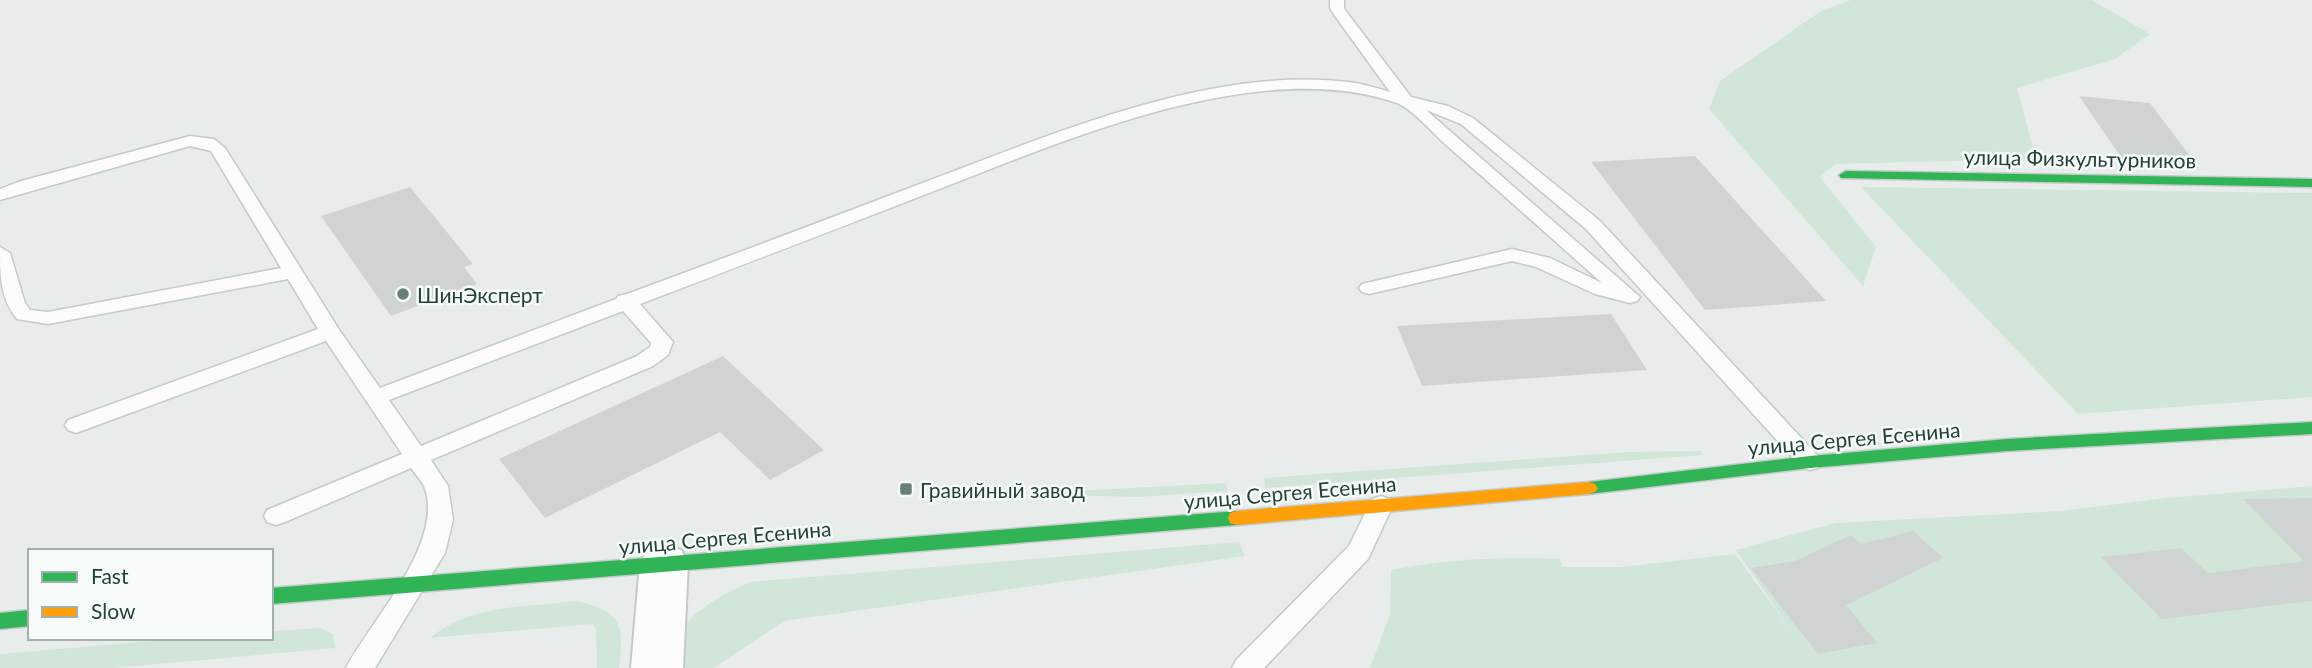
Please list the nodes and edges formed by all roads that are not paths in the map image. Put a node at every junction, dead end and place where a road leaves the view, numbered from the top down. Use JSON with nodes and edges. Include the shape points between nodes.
{"nodes":[{"id":1,"x":1337,"y":0,"type":"edge"},
{"id":2,"x":1404,"y":98,"type":"junction"},
{"id":3,"x":1846,"y":175,"type":"dead end"},
{"id":4,"x":2312,"y":183,"type":"edge"},
{"id":5,"x":0,"y":195,"type":"edge"},
{"id":6,"x":0,"y":253,"type":"edge"},
{"id":7,"x":293,"y":272,"type":"junction"},
{"id":8,"x":1369,"y":288,"type":"dead end"},
{"id":9,"x":1630,"y":298,"type":"junction"},
{"id":10,"x":625,"y":300,"type":"junction"},
{"id":11,"x":1662,"y":301,"type":"junction"},
{"id":12,"x":330,"y":332,"type":"junction"},
{"id":13,"x":374,"y":398,"type":"junction"},
{"id":14,"x":76,"y":425,"type":"dead end"},
{"id":15,"x":2312,"y":428,"type":"edge"},
{"id":16,"x":415,"y":457,"type":"junction"},
{"id":17,"x":1810,"y":462,"type":"junction"},
{"id":18,"x":1381,"y":505,"type":"junction"},
{"id":19,"x":276,"y":516,"type":"dead end"},
{"id":20,"x":664,"y":563,"type":"junction"},
{"id":21,"x":415,"y":583,"type":"junction"},
{"id":22,"x":273,"y":596,"type":"edge"},
{"id":23,"x":28,"y":618,"type":"edge"},
{"id":24,"x":0,"y":621,"type":"edge"},
{"id":25,"x":360,"y":668,"type":"edge"},
{"id":26,"x":657,"y":668,"type":"edge"},
{"id":27,"x":1246,"y":668,"type":"edge"}],
"edges":[{"from":1,"to":2,"type":"lane","via":[[1342,16]]},
{"from":2,"to":9,"type":"lane"},
{"from":2,"to":10,"type":"lane","via":[[1341,86],[1284,85],[1227,91],[1153,109],[1058,138]]},
{"from":2,"to":11,"type":"lane","via":[[1442,109],[1481,132],[1593,225]]},
{"from":3,"to":4,"type":"street","name":"улица Физкультурников"},
{"from":5,"to":7,"type":"lane","via":[[164,147],[190,141],[208,143],[217,148]]},
{"from":6,"to":7,"type":"lane","via":[[15,305],[24,315],[47,318]]},
{"from":7,"to":12,"type":"lane"},
{"from":8,"to":9,"type":"lane","via":[[1513,255],[1536,259],[1590,286]]},
{"from":9,"to":11,"type":"lane"},
{"from":10,"to":13,"type":"lane"},
{"from":10,"to":16,"type":"lane","via":[[662,342],[653,356]]},
{"from":11,"to":17,"type":"lane"},
{"from":12,"to":13,"type":"lane"},
{"from":12,"to":14,"type":"lane"},
{"from":13,"to":16,"type":"lane"},
{"from":15,"to":17,"type":"street","name":"улица Сергея Есенина","via":[[2007,445]]},
{"from":16,"to":19,"type":"lane"},
{"from":16,"to":21,"type":"lane","via":[[436,486],[440,520],[432,553]]},
{"from":17,"to":18,"type":"street","name":"улица Сергея Есенина","via":[[1555,492]]},
{"from":18,"to":20,"type":"street","name":"улица Сергея Есенина"},
{"from":18,"to":27,"type":"lane","via":[[1359,552]]},
{"from":20,"to":21,"type":"street","name":"улица Сергея Есенина"},
{"from":20,"to":26,"type":"street"},
{"from":21,"to":22,"type":"street","name":"улица Сергея Есенина"},
{"from":21,"to":25,"type":"lane"},
{"from":23,"to":24,"type":"street"}]}
